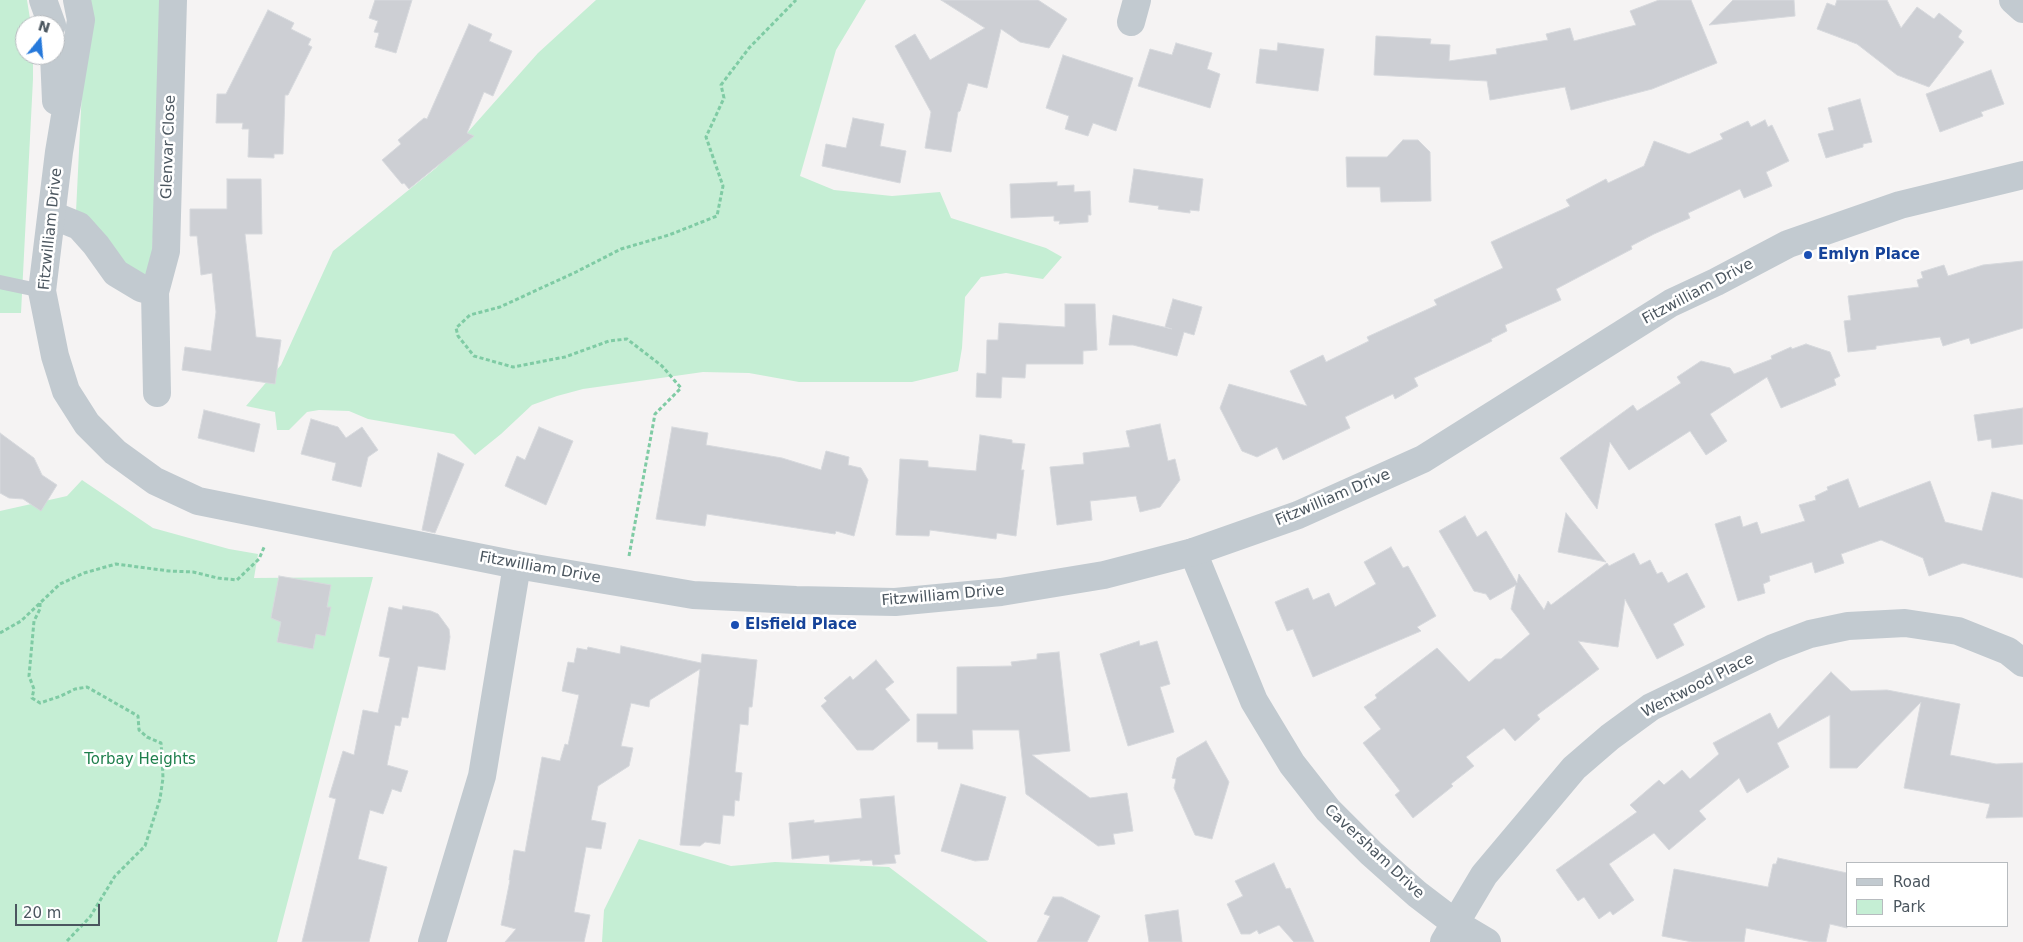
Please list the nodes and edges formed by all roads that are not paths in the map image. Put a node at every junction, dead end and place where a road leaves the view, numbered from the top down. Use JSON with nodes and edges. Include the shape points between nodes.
{"nodes":[{"id":1,"x":43,"y":0,"type":"edge"},
{"id":2,"x":77,"y":0,"type":"edge"},
{"id":3,"x":174,"y":0,"type":"edge"},
{"id":4,"x":2014,"y":0,"type":"edge"},
{"id":5,"x":2023,"y":9,"type":"edge"},
{"id":6,"x":48,"y":15,"type":"edge"},
{"id":7,"x":55,"y":65,"type":"edge"},
{"id":8,"x":59,"y":152,"type":"junction"},
{"id":9,"x":2023,"y":176,"type":"edge"},
{"id":10,"x":52,"y":215,"type":"junction"},
{"id":11,"x":0,"y":282,"type":"edge"},
{"id":12,"x":42,"y":291,"type":"junction"},
{"id":13,"x":155,"y":292,"type":"junction"},
{"id":14,"x":157,"y":393,"type":"dead end"},
{"id":15,"x":1193,"y":552,"type":"junction"},
{"id":16,"x":517,"y":565,"type":"junction"},
{"id":17,"x":2023,"y":663,"type":"edge"},
{"id":18,"x":1449,"y":933,"type":"edge"},
{"id":19,"x":432,"y":942,"type":"edge"},
{"id":20,"x":1487,"y":942,"type":"edge"}],
"edges":[{"from":1,"to":6,"type":"street"},
{"from":2,"to":8,"type":"street","name":"Fitzwilliam Drive","via":[[81,20]]},
{"from":3,"to":13,"type":"street","name":"Glenvar Close","via":[[166,251]]},
{"from":4,"to":5,"type":"street"},
{"from":7,"to":8,"type":"street","name":"Fitzwilliam Drive"},
{"from":8,"to":10,"type":"street","name":"Fitzwilliam Drive"},
{"from":9,"to":15,"type":"street","name":"Fitzwilliam Drive","via":[[1900,206],[1788,244],[1670,303],[1423,458],[1298,515]]},
{"from":10,"to":12,"type":"street","name":"Fitzwilliam Drive"},
{"from":10,"to":13,"type":"street","via":[[79,226],[116,273],[141,288]]},
{"from":11,"to":12,"type":"lane"},
{"from":12,"to":16,"type":"street","name":"Fitzwilliam Drive","via":[[55,356],[66,391],[94,432],[155,481],[198,501]]},
{"from":13,"to":14,"type":"street","name":"Glenvar Close"},
{"from":15,"to":16,"type":"street","name":"Fitzwilliam Drive","via":[[1104,575],[1001,592],[894,602],[693,595]]},
{"from":15,"to":18,"type":"street","name":"Caversham Drive","via":[[1254,701],[1292,764],[1328,810],[1417,894]]},
{"from":16,"to":19,"type":"street","via":[[482,776]]},
{"from":17,"to":18,"type":"street","name":"Wentwood Place","via":[[2008,651],[1958,630],[1905,623],[1848,626],[1810,634],[1774,648],[1652,707],[1574,768],[1484,875]]},
{"from":18,"to":20,"type":"street","name":"Caversham Drive"}]}
